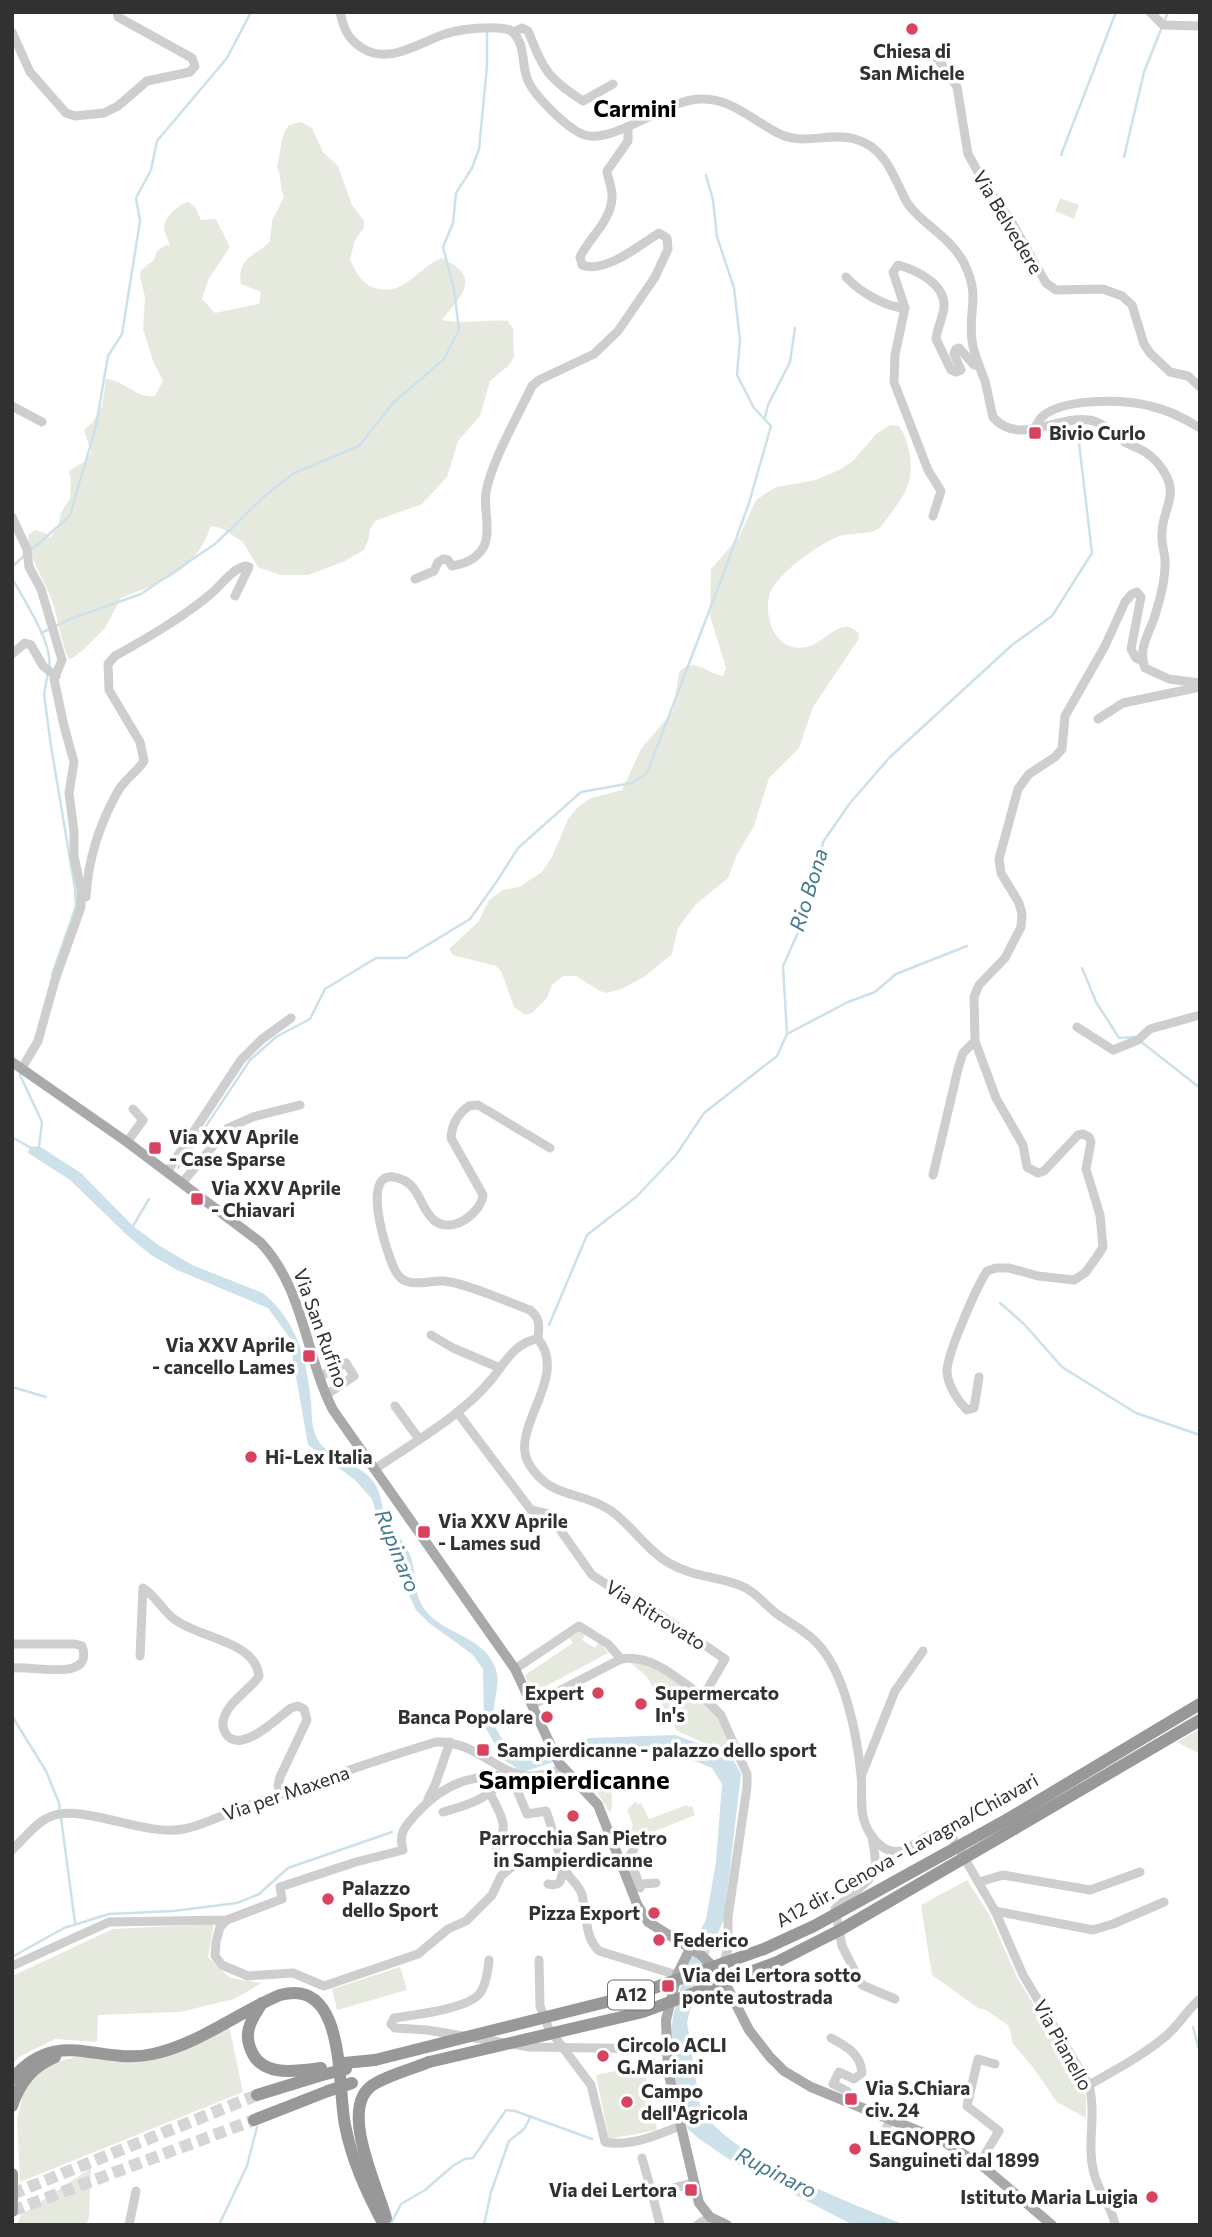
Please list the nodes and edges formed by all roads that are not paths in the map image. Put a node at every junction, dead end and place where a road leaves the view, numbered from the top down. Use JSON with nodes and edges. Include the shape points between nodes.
{"nodes":[{"id":1,"x":117,"y":12,"type":"edge"},
{"id":2,"x":340,"y":12,"type":"edge"},
{"id":3,"x":1150,"y":12,"type":"edge"},
{"id":4,"x":1200,"y":26,"type":"edge"},
{"id":5,"x":12,"y":32,"type":"edge"},
{"id":6,"x":514,"y":32,"type":"junction"},
{"id":7,"x":929,"y":50,"type":"dead end"},
{"id":8,"x":613,"y":84,"type":"dead end"},
{"id":9,"x":628,"y":127,"type":"junction"},
{"id":10,"x":846,"y":277,"type":"dead end"},
{"id":11,"x":905,"y":308,"type":"junction"},
{"id":12,"x":979,"y":365,"type":"junction"},
{"id":13,"x":1199,"y":385,"type":"edge"},
{"id":14,"x":12,"y":406,"type":"edge"},
{"id":15,"x":42,"y":422,"type":"dead end"},
{"id":16,"x":1200,"y":428,"type":"edge"},
{"id":17,"x":1034,"y":429,"type":"junction"},
{"id":18,"x":933,"y":516,"type":"dead end"},
{"id":19,"x":12,"y":517,"type":"edge"},
{"id":20,"x":415,"y":579,"type":"dead end"},
{"id":21,"x":235,"y":596,"type":"dead end"},
{"id":22,"x":12,"y":654,"type":"edge"},
{"id":23,"x":1142,"y":661,"type":"junction"},
{"id":24,"x":55,"y":676,"type":"junction"},
{"id":25,"x":1200,"y":685,"type":"edge"},
{"id":26,"x":1098,"y":719,"type":"dead end"},
{"id":27,"x":81,"y":907,"type":"junction"},
{"id":28,"x":1200,"y":1015,"type":"edge"},
{"id":29,"x":291,"y":1018,"type":"dead end"},
{"id":30,"x":1077,"y":1027,"type":"dead end"},
{"id":31,"x":975,"y":1041,"type":"junction"},
{"id":32,"x":17,"y":1065,"type":"edge"},
{"id":33,"x":300,"y":1105,"type":"dead end"},
{"id":34,"x":133,"y":1109,"type":"dead end"},
{"id":35,"x":127,"y":1142,"type":"junction"},
{"id":36,"x":550,"y":1147,"type":"dead end"},
{"id":37,"x":166,"y":1172,"type":"junction"},
{"id":38,"x":933,"y":1175,"type":"dead end"},
{"id":39,"x":182,"y":1183,"type":"junction"},
{"id":40,"x":431,"y":1335,"type":"dead end"},
{"id":41,"x":538,"y":1339,"type":"junction"},
{"id":42,"x":500,"y":1368,"type":"junction"},
{"id":43,"x":319,"y":1377,"type":"junction"},
{"id":44,"x":979,"y":1377,"type":"dead end"},
{"id":45,"x":326,"y":1395,"type":"junction"},
{"id":46,"x":395,"y":1406,"type":"dead end"},
{"id":47,"x":457,"y":1412,"type":"junction"},
{"id":48,"x":419,"y":1439,"type":"junction"},
{"id":49,"x":375,"y":1469,"type":"junction"},
{"id":50,"x":12,"y":1644,"type":"edge"},
{"id":51,"x":923,"y":1651,"type":"dead end"},
{"id":52,"x":140,"y":1656,"type":"dead end"},
{"id":53,"x":621,"y":1659,"type":"junction"},
{"id":54,"x":12,"y":1668,"type":"edge"},
{"id":55,"x":514,"y":1668,"type":"junction"},
{"id":56,"x":703,"y":1697,"type":"junction"},
{"id":57,"x":1200,"y":1704,"type":"edge"},
{"id":58,"x":532,"y":1705,"type":"junction"},
{"id":59,"x":1200,"y":1720,"type":"edge"},
{"id":60,"x":450,"y":1742,"type":"junction"},
{"id":61,"x":562,"y":1766,"type":"junction"},
{"id":62,"x":516,"y":1773,"type":"junction"},
{"id":63,"x":493,"y":1775,"type":"junction"},
{"id":64,"x":861,"y":1775,"type":"junction"},
{"id":65,"x":490,"y":1793,"type":"junction"},
{"id":66,"x":282,"y":1794,"type":"junction"},
{"id":67,"x":426,"y":1803,"type":"junction"},
{"id":68,"x":443,"y":1812,"type":"dead end"},
{"id":69,"x":1011,"y":1824,"type":"junction"},
{"id":70,"x":872,"y":1836,"type":"junction"},
{"id":71,"x":631,"y":1840,"type":"dead end"},
{"id":72,"x":496,"y":1847,"type":"dead end"},
{"id":73,"x":12,"y":1850,"type":"edge"},
{"id":74,"x":521,"y":1859,"type":"dead end"},
{"id":75,"x":621,"y":1862,"type":"junction"},
{"id":76,"x":563,"y":1863,"type":"junction"},
{"id":77,"x":1140,"y":1872,"type":"dead end"},
{"id":78,"x":979,"y":1882,"type":"junction"},
{"id":79,"x":656,"y":1883,"type":"dead end"},
{"id":80,"x":548,"y":1884,"type":"dead end"},
{"id":81,"x":1164,"y":1902,"type":"dead end"},
{"id":82,"x":995,"y":1911,"type":"junction"},
{"id":83,"x":227,"y":1920,"type":"junction"},
{"id":84,"x":690,"y":1949,"type":"junction"},
{"id":85,"x":489,"y":1960,"type":"dead end"},
{"id":86,"x":539,"y":1960,"type":"dead end"},
{"id":87,"x":12,"y":1966,"type":"edge"},
{"id":88,"x":720,"y":1973,"type":"junction"},
{"id":89,"x":677,"y":1975,"type":"junction"},
{"id":90,"x":895,"y":1998,"type":"dead end"},
{"id":91,"x":1200,"y":1999,"type":"edge"},
{"id":92,"x":263,"y":2003,"type":"junction"},
{"id":93,"x":831,"y":2038,"type":"dead end"},
{"id":94,"x":565,"y":2048,"type":"junction"},
{"id":95,"x":667,"y":2049,"type":"junction"},
{"id":96,"x":72,"y":2051,"type":"junction"},
{"id":97,"x":995,"y":2064,"type":"dead end"},
{"id":98,"x":321,"y":2072,"type":"junction"},
{"id":99,"x":12,"y":2079,"type":"edge"},
{"id":100,"x":372,"y":2082,"type":"junction"},
{"id":101,"x":1089,"y":2085,"type":"junction"},
{"id":102,"x":257,"y":2095,"type":"tunnel mouth"},
{"id":103,"x":848,"y":2102,"type":"junction"},
{"id":104,"x":12,"y":2106,"type":"edge"},
{"id":105,"x":891,"y":2119,"type":"junction"},
{"id":106,"x":254,"y":2120,"type":"tunnel mouth"},
{"id":107,"x":680,"y":2126,"type":"junction"},
{"id":108,"x":880,"y":2140,"type":"dead end"},
{"id":109,"x":642,"y":2158,"type":"dead end"},
{"id":110,"x":979,"y":2164,"type":"junction"},
{"id":111,"x":12,"y":2174,"type":"edge"},
{"id":112,"x":694,"y":2183,"type":"junction"},
{"id":113,"x":136,"y":2191,"type":"dead end"},
{"id":114,"x":652,"y":2193,"type":"junction"},
{"id":115,"x":12,"y":2211,"type":"edge"},
{"id":116,"x":710,"y":2217,"type":"junction"},
{"id":117,"x":724,"y":2223,"type":"edge"},
{"id":118,"x":129,"y":2225,"type":"edge"},
{"id":119,"x":386,"y":2225,"type":"edge"},
{"id":120,"x":660,"y":2225,"type":"edge"},
{"id":121,"x":697,"y":2225,"type":"edge"},
{"id":122,"x":1052,"y":2225,"type":"edge"},
{"id":123,"x":1115,"y":2225,"type":"edge"}],
"edges":[{"from":1,"to":5,"type":"street","via":[[118,17],[192,58],[195,66],[190,72],[147,81],[104,113],[66,113],[30,72]]},
{"from":2,"to":6,"type":"street","via":[[352,41],[379,55],[391,55],[448,32],[505,28]]},
{"from":3,"to":4,"type":"street","via":[[1163,25]]},
{"from":6,"to":8,"type":"street","via":[[528,31],[544,71],[583,101]]},
{"from":6,"to":9,"type":"street","via":[[534,91],[579,133],[598,136]]},
{"from":7,"to":13,"type":"street","name":"Via Belvedere","via":[[957,87],[968,154],[1046,283],[1056,290],[1103,289],[1122,296],[1132,305],[1150,353],[1170,372],[1188,376]]},
{"from":9,"to":12,"type":"street","via":[[682,103],[705,99],[740,108],[799,140],[856,139],[871,147],[891,167],[915,212],[941,233],[964,263],[975,298],[972,341]]},
{"from":9,"to":20,"type":"street","via":[[628,141],[607,171],[612,192],[609,212],[580,257],[582,265],[601,266],[659,233],[667,238],[668,249],[655,277],[618,331],[594,354],[532,386],[486,493],[482,550],[468,562],[452,566],[443,559],[434,571]]},
{"from":10,"to":11,"type":"street","via":[[892,307]]},
{"from":11,"to":12,"type":"street","via":[[894,279],[898,265],[934,283],[943,296],[936,340],[951,370],[961,370],[954,354],[959,348]]},
{"from":11,"to":18,"type":"street","via":[[894,382],[928,470],[941,491]]},
{"from":12,"to":17,"type":"street","via":[[993,417],[1000,426]]},
{"from":14,"to":15,"type":"street"},
{"from":16,"to":17,"type":"street","via":[[1148,405],[1088,401],[1047,413]]},
{"from":17,"to":23,"type":"street","via":[[1075,420],[1099,423],[1153,458],[1170,487],[1161,536],[1164,577],[1141,650]]},
{"from":19,"to":24,"type":"street","via":[[52,621],[62,660]]},
{"from":21,"to":27,"type":"street","via":[[249,567],[237,569],[173,623],[108,664],[109,690],[140,742],[144,761],[119,790],[101,829]]},
{"from":22,"to":24,"type":"street","via":[[25,643],[30,645]]},
{"from":23,"to":25,"type":"street","via":[[1145,668],[1169,679]]},
{"from":23,"to":31,"type":"street","via":[[1130,649],[1142,597],[1137,592],[1125,602],[1065,716],[1062,749],[1029,774],[1018,789],[999,865],[1019,903],[1021,927],[1005,958],[979,985],[974,997]]},
{"from":24,"to":27,"type":"street","via":[[74,762],[69,793]]},
{"from":25,"to":26,"type":"street","via":[[1124,703]]},
{"from":27,"to":32,"type":"street","via":[[38,1041]]},
{"from":28,"to":30,"type":"street","via":[[1150,1029],[1138,1040],[1112,1050]]},
{"from":29,"to":37,"type":"street","via":[[241,1059]]},
{"from":31,"to":38,"type":"street","via":[[963,1053]]},
{"from":31,"to":44,"type":"street","via":[[996,1098],[1023,1145],[1027,1167],[1044,1171],[1078,1135],[1089,1137],[1086,1169],[1100,1215],[1103,1247],[1085,1273],[1074,1280],[1009,1268],[987,1271],[947,1371],[950,1385],[967,1410],[974,1408]]},
{"from":32,"to":35,"type":"main road","name":"Via San Rufino"},
{"from":33,"to":39,"type":"street","via":[[228,1128]]},
{"from":34,"to":35,"type":"street","via":[[144,1120]]},
{"from":35,"to":37,"type":"main road","name":"Via San Rufino"},
{"from":36,"to":41,"type":"street","via":[[478,1105],[469,1106],[456,1118],[451,1139],[483,1195],[482,1204],[453,1225],[444,1226],[434,1221],[408,1182],[392,1177],[377,1189],[375,1204],[398,1276],[412,1283],[446,1281],[530,1310],[539,1322]]},
{"from":37,"to":39,"type":"main road","name":"Via San Rufino"},
{"from":39,"to":43,"type":"main road","name":"Via San Rufino","via":[[271,1254],[293,1292]]},
{"from":40,"to":42,"type":"street"},
{"from":41,"to":42,"type":"street","via":[[522,1344]]},
{"from":41,"to":64,"type":"street","via":[[546,1355],[545,1385],[524,1453],[540,1479],[550,1488],[609,1510],[670,1564],[750,1590],[816,1642],[831,1665],[851,1715]]},
{"from":42,"to":47,"type":"street"},
{"from":43,"to":45,"type":"main road","name":"Via San Rufino"},
{"from":43,"to":45,"type":"street","via":[[346,1363],[355,1376]]},
{"from":45,"to":49,"type":"main road","name":"Via San Rufino"},
{"from":46,"to":48,"type":"street"},
{"from":47,"to":48,"type":"street"},
{"from":47,"to":56,"type":"street","name":"Via Ritrovato","via":[[531,1510],[549,1514],[592,1575],[725,1659]]},
{"from":48,"to":49,"type":"street"},
{"from":49,"to":55,"type":"main road","name":"Via San Rufino"},
{"from":50,"to":54,"type":"street","via":[[75,1644],[82,1646],[85,1654],[83,1662],[70,1671]]},
{"from":51,"to":64,"type":"street","via":[[894,1691]]},
{"from":52,"to":66,"type":"street","via":[[143,1588],[177,1621],[255,1661],[259,1676],[225,1714],[223,1726],[228,1737],[246,1741],[291,1708],[304,1710],[307,1720],[280,1777]]},
{"from":53,"to":55,"type":"street","via":[[608,1644],[579,1626]]},
{"from":53,"to":56,"type":"street","via":[[654,1662]]},
{"from":53,"to":58,"type":"street"},
{"from":55,"to":58,"type":"main road","name":"Via San Rufino"},
{"from":56,"to":88,"type":"street","via":[[721,1715],[747,1774],[728,1949]]},
{"from":57,"to":69,"type":"highway","name":"A12 dir. Genova - Lavagna/Chiavari","number":"A12"},
{"from":58,"to":61,"type":"main road","name":"Via San Rufino"},
{"from":59,"to":69,"type":"highway","number":"A12"},
{"from":60,"to":62,"type":"street"},
{"from":60,"to":66,"type":"street","name":"Via per Maxena","via":[[436,1742]]},
{"from":60,"to":67,"type":"street"},
{"from":61,"to":62,"type":"street","via":[[529,1777]]},
{"from":61,"to":75,"type":"main road","name":"Via San Rufino","via":[[598,1805]]},
{"from":62,"to":63,"type":"street"},
{"from":62,"to":76,"type":"street","via":[[515,1785],[527,1814],[546,1811]]},
{"from":63,"to":65,"type":"street"},
{"from":63,"to":67,"type":"street","via":[[446,1787]]},
{"from":64,"to":70,"type":"street","via":[[864,1822]]},
{"from":65,"to":68,"type":"street"},
{"from":65,"to":72,"type":"street","via":[[504,1826]]},
{"from":66,"to":73,"type":"street","name":"Via per Maxena","via":[[170,1831],[66,1813],[54,1815]]},
{"from":67,"to":83,"type":"street","via":[[403,1828],[399,1838],[403,1850],[280,1887],[282,1899]]},
{"from":69,"to":98,"type":"highway","name":"A12 dir. Genova - Lavagna/Chiavari","number":"A12","bridge":true,"via":[[764,1949],[634,1995]]},
{"from":69,"to":100,"type":"highway","number":"A12","bridge":true,"via":[[840,1930],[777,1962],[643,2012],[429,2062]]},
{"from":70,"to":78,"type":"street","name":"Via Pianello","via":[[894,1851],[908,1849],[932,1832],[951,1835]]},
{"from":70,"to":90,"type":"street","via":[[875,1870],[870,1881],[835,1909],[842,1946],[862,1985]]},
{"from":71,"to":79,"type":"street","via":[[635,1849],[629,1857],[640,1888]]},
{"from":74,"to":83,"type":"street","via":[[501,1876],[492,1895],[466,1921],[448,1929],[418,1954],[324,1986],[293,1973],[248,1976],[222,1965],[215,1956],[216,1942]]},
{"from":75,"to":76,"type":"street"},
{"from":75,"to":84,"type":"main road","name":"Via San Rufino","via":[[648,1922]]},
{"from":76,"to":80,"type":"street","via":[[560,1883]]},
{"from":76,"to":89,"type":"street","via":[[581,1892],[592,1945]]},
{"from":77,"to":78,"type":"street","via":[[1090,1890],[1003,1875]]},
{"from":78,"to":82,"type":"street","name":"Via Pianello"},
{"from":81,"to":82,"type":"street","via":[[1093,1930]]},
{"from":82,"to":101,"type":"street","name":"Via Pianello","via":[[1023,1975]]},
{"from":83,"to":87,"type":"street","via":[[109,1922]]},
{"from":84,"to":88,"type":"main road","name":"Via San Rufino"},
{"from":84,"to":89,"type":"main road"},
{"from":85,"to":94,"type":"street","via":[[476,1996],[394,2018],[391,2024],[530,2047]]},
{"from":86,"to":94,"type":"street","via":[[540,2006],[549,2029]]},
{"from":88,"to":103,"type":"main road","name":"Via San Rufino","via":[[749,2031],[770,2057],[792,2077]]},
{"from":89,"to":95,"type":"main road","via":[[666,2020]]},
{"from":91,"to":101,"type":"street","via":[[1170,2033]]},
{"from":92,"to":96,"type":"highway","via":[[151,2055]]},
{"from":92,"to":98,"type":"highway","number":"A12","via":[[249,2027],[253,2055],[274,2070]]},
{"from":92,"to":119,"type":"highway","via":[[288,1993],[303,1994],[328,2017],[355,2165]]},
{"from":93,"to":103,"type":"street","via":[[850,2050],[861,2066],[858,2077],[839,2072],[833,2084],[847,2091]]},
{"from":94,"to":95,"type":"street"},
{"from":94,"to":107,"type":"street","via":[[592,2085],[605,2142],[642,2139]]},
{"from":95,"to":107,"type":"main road"},
{"from":96,"to":99,"type":"highway","via":[[36,2057]]},
{"from":96,"to":104,"type":"highway","via":[[29,2073]]},
{"from":97,"to":110,"type":"street","via":[[978,2059],[967,2106],[999,2131]]},
{"from":98,"to":102,"type":"highway","number":"A12"},
{"from":100,"to":106,"type":"highway","number":"A12","bridge":true,"via":[[352,2083]]},
{"from":100,"to":119,"type":"highway","via":[[361,2101],[359,2124]]},
{"from":101,"to":123,"type":"street","name":"Via Pianello","via":[[1094,2175]]},
{"from":103,"to":105,"type":"main road","name":"Via San Rufino"},
{"from":105,"to":108,"type":"street"},
{"from":105,"to":110,"type":"main road","name":"Via San Rufino","via":[[943,2141]]},
{"from":107,"to":112,"type":"main road"},
{"from":109,"to":114,"type":"street"},
{"from":110,"to":122,"type":"main road","name":"Via San Rufino"},
{"from":111,"to":115,"type":"highway"},
{"from":112,"to":114,"type":"street"},
{"from":112,"to":116,"type":"main road","via":[[699,2203]]},
{"from":113,"to":118,"type":"street"},
{"from":114,"to":120,"type":"street"},
{"from":116,"to":117,"type":"main road"},
{"from":116,"to":121,"type":"street"}]}
